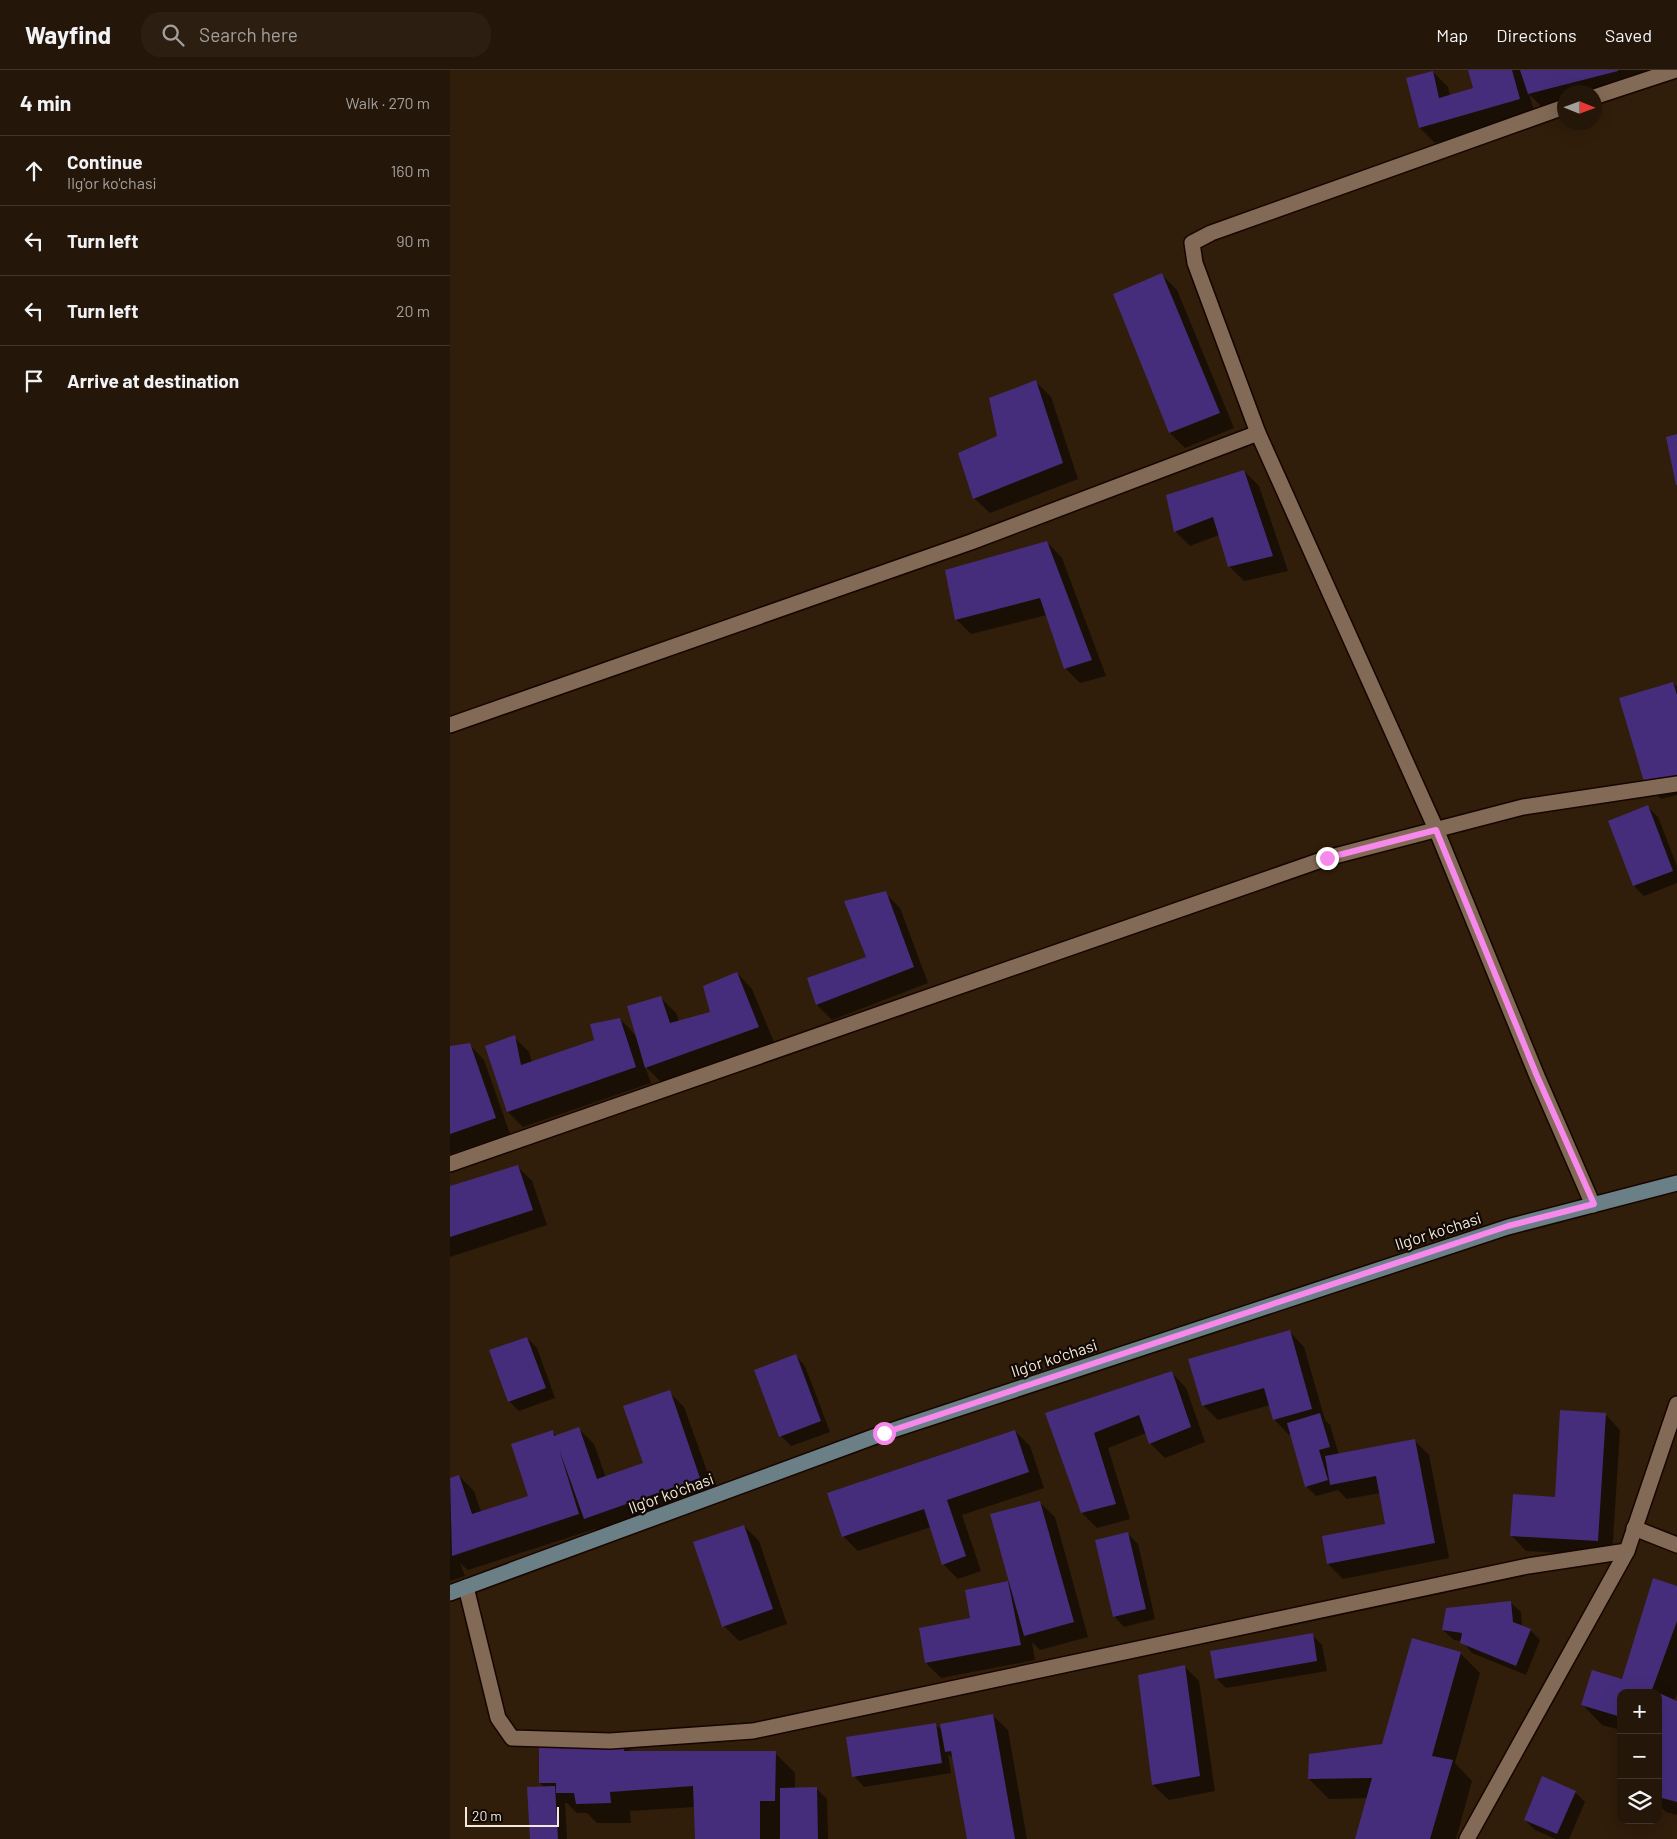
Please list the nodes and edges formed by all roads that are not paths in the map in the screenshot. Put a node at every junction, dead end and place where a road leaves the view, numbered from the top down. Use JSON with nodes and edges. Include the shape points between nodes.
{"nodes":[{"id":1,"x":1676,"y":70,"type":"edge"},
{"id":2,"x":1602,"y":93,"type":"edge"},
{"id":3,"x":1557,"y":110,"type":"edge"},
{"id":4,"x":1258,"y":433,"type":"junction"},
{"id":5,"x":450,"y":725,"type":"edge"},
{"id":6,"x":1677,"y":784,"type":"edge"},
{"id":7,"x":1436,"y":830,"type":"junction"},
{"id":8,"x":450,"y":1164,"type":"edge"},
{"id":9,"x":1677,"y":1183,"type":"edge"},
{"id":10,"x":1594,"y":1204,"type":"junction"},
{"id":11,"x":1677,"y":1404,"type":"edge"},
{"id":12,"x":1634,"y":1528,"type":"junction"},
{"id":13,"x":1677,"y":1545,"type":"edge"},
{"id":14,"x":1627,"y":1551,"type":"junction"},
{"id":15,"x":466,"y":1587,"type":"junction"},
{"id":16,"x":450,"y":1593,"type":"edge"},
{"id":17,"x":1467,"y":1839,"type":"edge"}],
"edges":[{"from":1,"to":2,"type":"street"},
{"from":3,"to":4,"type":"street","via":[[1220,230],[1192,243],[1194,263]]},
{"from":4,"to":5,"type":"street","via":[[971,542]]},
{"from":4,"to":7,"type":"street"},
{"from":6,"to":7,"type":"street","via":[[1523,807]]},
{"from":7,"to":8,"type":"street","via":[[1327,858]]},
{"from":7,"to":10,"type":"street","via":[[1537,1076]]},
{"from":9,"to":10,"type":"street","name":"Ilg'or ko'chasi"},
{"from":10,"to":15,"type":"street","name":"Ilg'or ko'chasi","via":[[1508,1226],[884,1433]]},
{"from":11,"to":12,"type":"street"},
{"from":12,"to":13,"type":"street"},
{"from":12,"to":14,"type":"street"},
{"from":14,"to":15,"type":"street","via":[[1528,1566],[754,1731],[610,1741],[512,1738],[498,1718]]},
{"from":14,"to":17,"type":"street"},
{"from":15,"to":16,"type":"street","name":"Ilg'or ko'chasi"}]}
